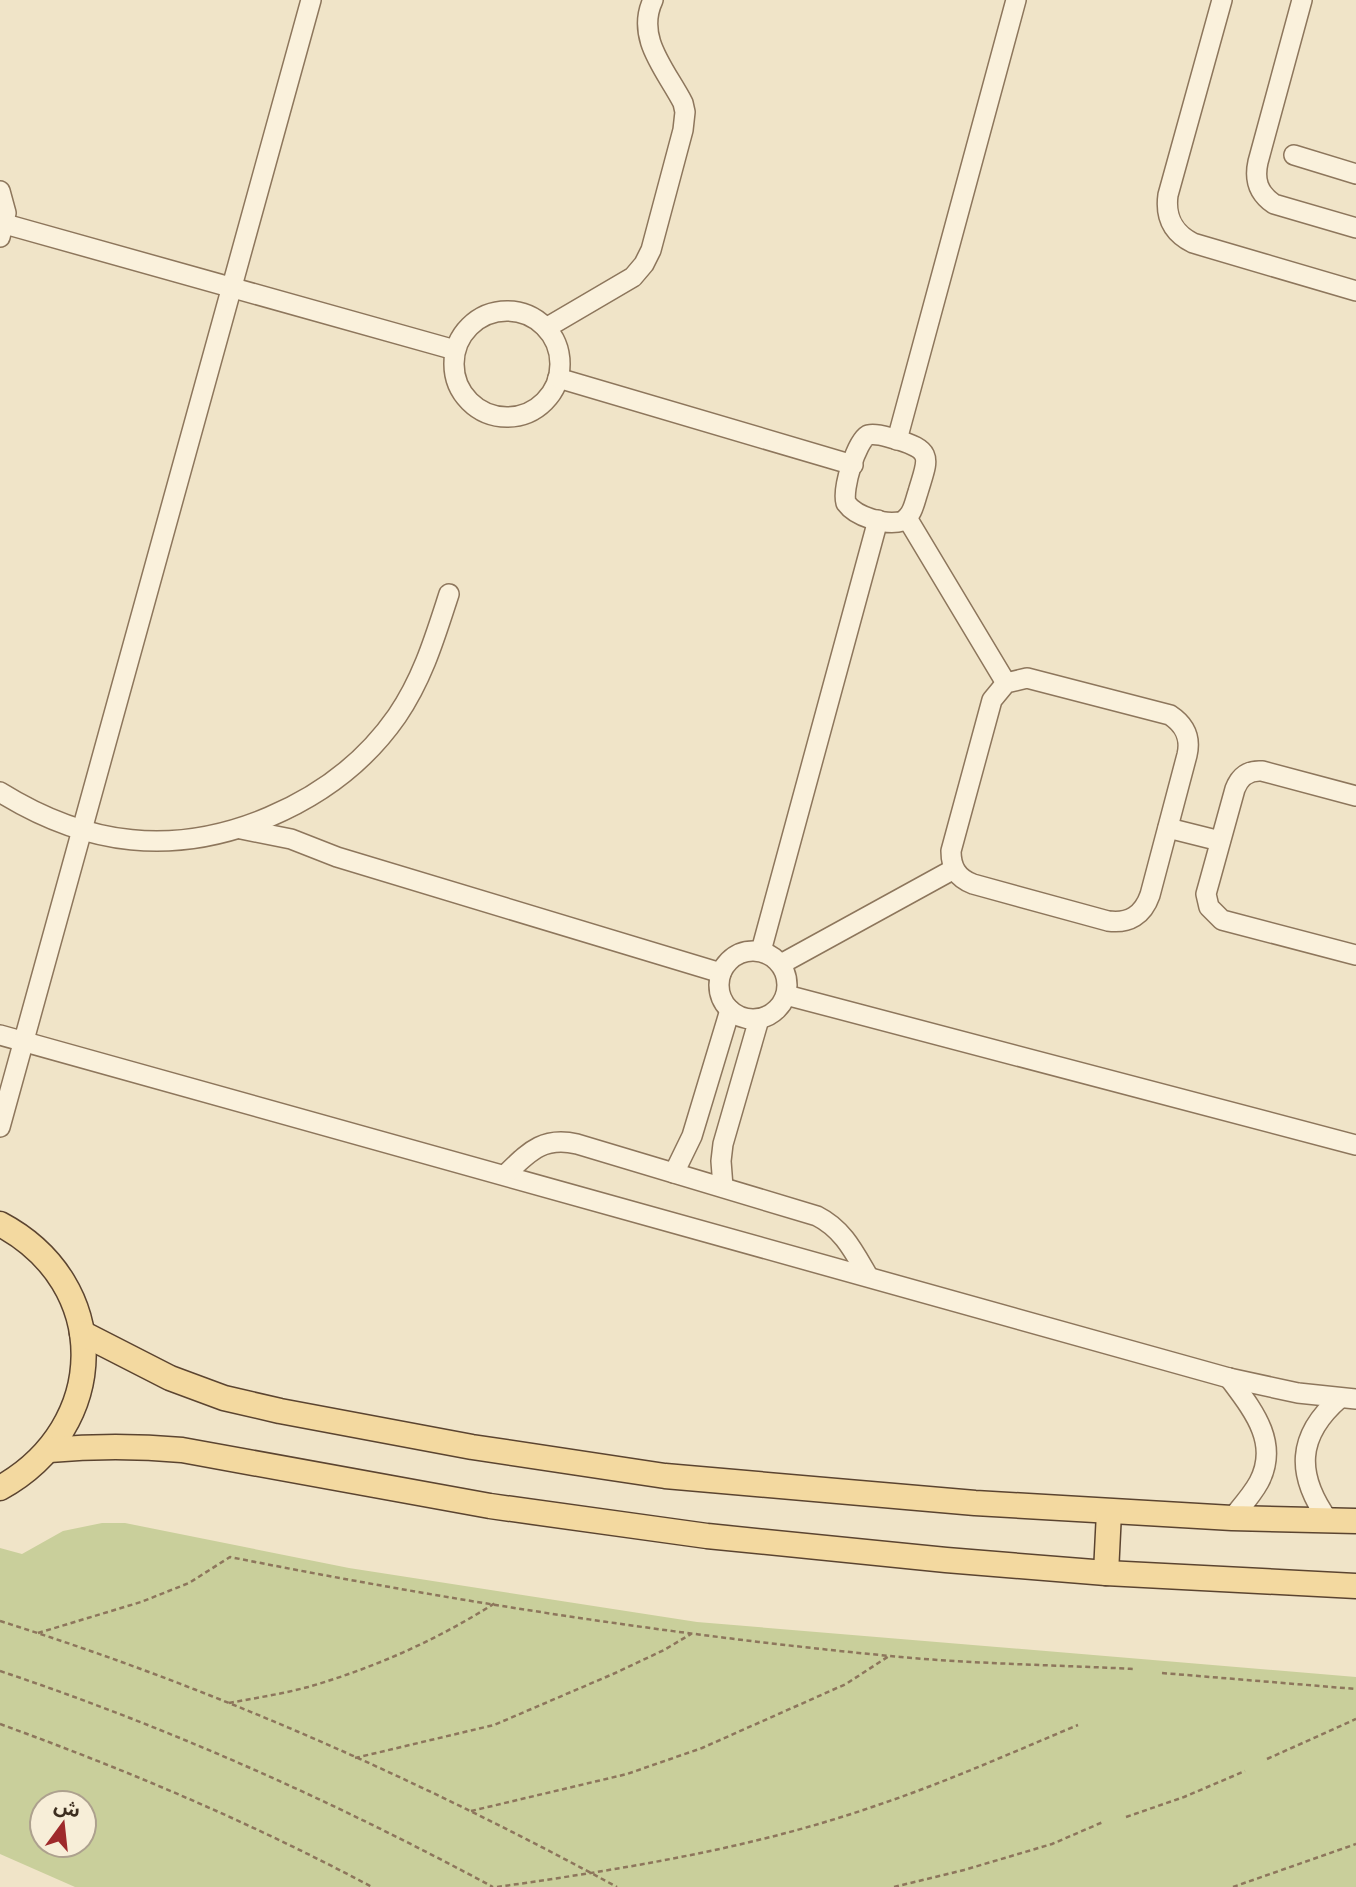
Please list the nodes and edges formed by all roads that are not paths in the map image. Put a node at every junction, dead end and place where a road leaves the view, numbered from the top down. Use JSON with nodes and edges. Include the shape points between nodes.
{"nodes":[{"id":1,"x":311,"y":0,"type":"edge"},
{"id":2,"x":653,"y":0,"type":"edge"},
{"id":3,"x":1016,"y":0,"type":"edge"},
{"id":4,"x":1222,"y":0,"type":"edge"},
{"id":5,"x":1302,"y":0,"type":"edge"},
{"id":6,"x":1294,"y":155,"type":"dead end"},
{"id":7,"x":1356,"y":174,"type":"edge"},
{"id":8,"x":0,"y":191,"type":"edge"},
{"id":9,"x":1356,"y":228,"type":"edge"},
{"id":10,"x":3,"y":231,"type":"edge"},
{"id":11,"x":231,"y":288,"type":"junction"},
{"id":12,"x":1356,"y":290,"type":"edge"},
{"id":13,"x":546,"y":328,"type":"junction"},
{"id":14,"x":455,"y":350,"type":"junction"},
{"id":15,"x":558,"y":377,"type":"junction"},
{"id":16,"x":897,"y":440,"type":"junction"},
{"id":17,"x":853,"y":465,"type":"junction"},
{"id":18,"x":907,"y":518,"type":"junction"},
{"id":19,"x":878,"y":520,"type":"junction"},
{"id":20,"x":449,"y":594,"type":"dead end"},
{"id":21,"x":1006,"y":683,"type":"junction"},
{"id":22,"x":0,"y":792,"type":"edge"},
{"id":23,"x":1356,"y":796,"type":"edge"},
{"id":24,"x":299,"y":805,"type":"junction"},
{"id":25,"x":1168,"y":828,"type":"junction"},
{"id":26,"x":241,"y":829,"type":"junction"},
{"id":27,"x":83,"y":831,"type":"junction"},
{"id":28,"x":1220,"y":841,"type":"junction"},
{"id":29,"x":308,"y":845,"type":"junction"},
{"id":30,"x":954,"y":869,"type":"junction"},
{"id":31,"x":761,"y":951,"type":"junction"},
{"id":32,"x":1356,"y":956,"type":"edge"},
{"id":33,"x":781,"y":964,"type":"junction"},
{"id":34,"x":721,"y":973,"type":"junction"},
{"id":35,"x":786,"y":995,"type":"junction"},
{"id":36,"x":730,"y":1010,"type":"junction"},
{"id":37,"x":759,"y":1019,"type":"junction"},
{"id":38,"x":0,"y":1035,"type":"edge"},
{"id":39,"x":25,"y":1042,"type":"junction"},
{"id":40,"x":695,"y":1126,"type":"junction"},
{"id":41,"x":0,"y":1127,"type":"edge"},
{"id":42,"x":726,"y":1136,"type":"junction"},
{"id":43,"x":1356,"y":1145,"type":"edge"},
{"id":44,"x":674,"y":1173,"type":"junction"},
{"id":45,"x":505,"y":1175,"type":"junction"},
{"id":46,"x":723,"y":1187,"type":"junction"},
{"id":47,"x":0,"y":1221,"type":"edge"},
{"id":48,"x":868,"y":1276,"type":"junction"},
{"id":49,"x":82,"y":1333,"type":"junction"},
{"id":50,"x":1228,"y":1378,"type":"junction"},
{"id":51,"x":1348,"y":1399,"type":"edge"},
{"id":52,"x":49,"y":1450,"type":"junction"},
{"id":53,"x":0,"y":1488,"type":"edge"},
{"id":54,"x":1109,"y":1512,"type":"junction"},
{"id":55,"x":1232,"y":1518,"type":"junction"},
{"id":56,"x":1328,"y":1520,"type":"junction"},
{"id":57,"x":1356,"y":1521,"type":"edge"},
{"id":58,"x":1106,"y":1573,"type":"junction"},
{"id":59,"x":1356,"y":1586,"type":"edge"}],
"edges":[{"from":1,"to":11,"type":"street"},
{"from":2,"to":13,"type":"street","via":[[646,24],[648,39],[685,112],[651,250],[634,276]]},
{"from":3,"to":16,"type":"street"},
{"from":4,"to":12,"type":"street","via":[[1168,195],[1169,219],[1178,233],[1193,243]]},
{"from":5,"to":9,"type":"street","via":[[1258,162],[1257,183],[1274,204]]},
{"from":6,"to":7,"type":"street"},
{"from":8,"to":10,"type":"street","via":[[5,203]]},
{"from":10,"to":11,"type":"street"},
{"from":11,"to":14,"type":"street"},
{"from":11,"to":27,"type":"street"},
{"from":13,"to":14,"type":"street","via":[[519,312],[499,311],[471,324]]},
{"from":13,"to":15,"type":"street","via":[[557,346]]},
{"from":14,"to":15,"type":"street","via":[[454,371],[461,391],[475,406],[495,415],[515,416],[534,409],[549,396]]},
{"from":15,"to":17,"type":"street"},
{"from":16,"to":17,"type":"street","via":[[868,435],[860,441]]},
{"from":16,"to":18,"type":"street","via":[[918,447],[926,459]]},
{"from":17,"to":19,"type":"street","via":[[846,503],[853,511]]},
{"from":18,"to":19,"type":"street","via":[[897,523]]},
{"from":18,"to":21,"type":"street"},
{"from":19,"to":31,"type":"street"},
{"from":20,"to":24,"type":"street","via":[[424,669],[397,716],[352,766]]},
{"from":21,"to":25,"type":"street","via":[[1034,679],[1177,719],[1189,748]]},
{"from":21,"to":30,"type":"street","via":[[995,693],[990,707],[951,851]]},
{"from":22,"to":27,"type":"street","via":[[42,816]]},
{"from":23,"to":28,"type":"street","via":[[1252,771],[1237,784]]},
{"from":24,"to":26,"type":"street"},
{"from":24,"to":29,"type":"street"},
{"from":25,"to":28,"type":"street"},
{"from":25,"to":30,"type":"street","via":[[1147,903],[1138,915],[1124,921],[1108,921],[973,884]]},
{"from":26,"to":27,"type":"street","via":[[201,838],[152,841]]},
{"from":26,"to":29,"type":"street"},
{"from":27,"to":39,"type":"street"},
{"from":28,"to":32,"type":"street","via":[[1206,894],[1217,917]]},
{"from":29,"to":34,"type":"street"},
{"from":30,"to":33,"type":"street"},
{"from":31,"to":33,"type":"street"},
{"from":31,"to":34,"type":"street","via":[[737,954]]},
{"from":33,"to":35,"type":"street","via":[[787,979]]},
{"from":34,"to":36,"type":"street","via":[[719,989]]},
{"from":35,"to":37,"type":"street","via":[[779,1008]]},
{"from":35,"to":43,"type":"street"},
{"from":36,"to":37,"type":"street","via":[[743,1018]]},
{"from":36,"to":40,"type":"street"},
{"from":37,"to":42,"type":"street"},
{"from":38,"to":39,"type":"street"},
{"from":39,"to":41,"type":"street"},
{"from":39,"to":45,"type":"street"},
{"from":40,"to":42,"type":"street","via":[[712,1125]]},
{"from":40,"to":44,"type":"street"},
{"from":42,"to":46,"type":"street","via":[[720,1161]]},
{"from":44,"to":45,"type":"street","via":[[559,1141],[534,1149]]},
{"from":44,"to":46,"type":"street"},
{"from":45,"to":48,"type":"street"},
{"from":46,"to":48,"type":"street","via":[[825,1220],[845,1237]]},
{"from":47,"to":49,"type":"main road","via":[[49,1261],[71,1295]]},
{"from":48,"to":50,"type":"street"},
{"from":49,"to":52,"type":"main road","via":[[78,1395],[62,1433]]},
{"from":49,"to":54,"type":"main road","via":[[170,1378],[224,1398],[472,1447],[678,1477]]},
{"from":50,"to":51,"type":"street"},
{"from":50,"to":55,"type":"street","via":[[1259,1421],[1266,1446],[1258,1484]]},
{"from":51,"to":56,"type":"street","via":[[1325,1411],[1306,1449],[1310,1491]]},
{"from":52,"to":53,"type":"main road"},
{"from":52,"to":58,"type":"main road","via":[[116,1446],[182,1450],[598,1522],[824,1549]]},
{"from":54,"to":55,"type":"main road"},
{"from":54,"to":58,"type":"main road"},
{"from":55,"to":56,"type":"main road"},
{"from":56,"to":57,"type":"main road"},
{"from":58,"to":59,"type":"main road"}]}
